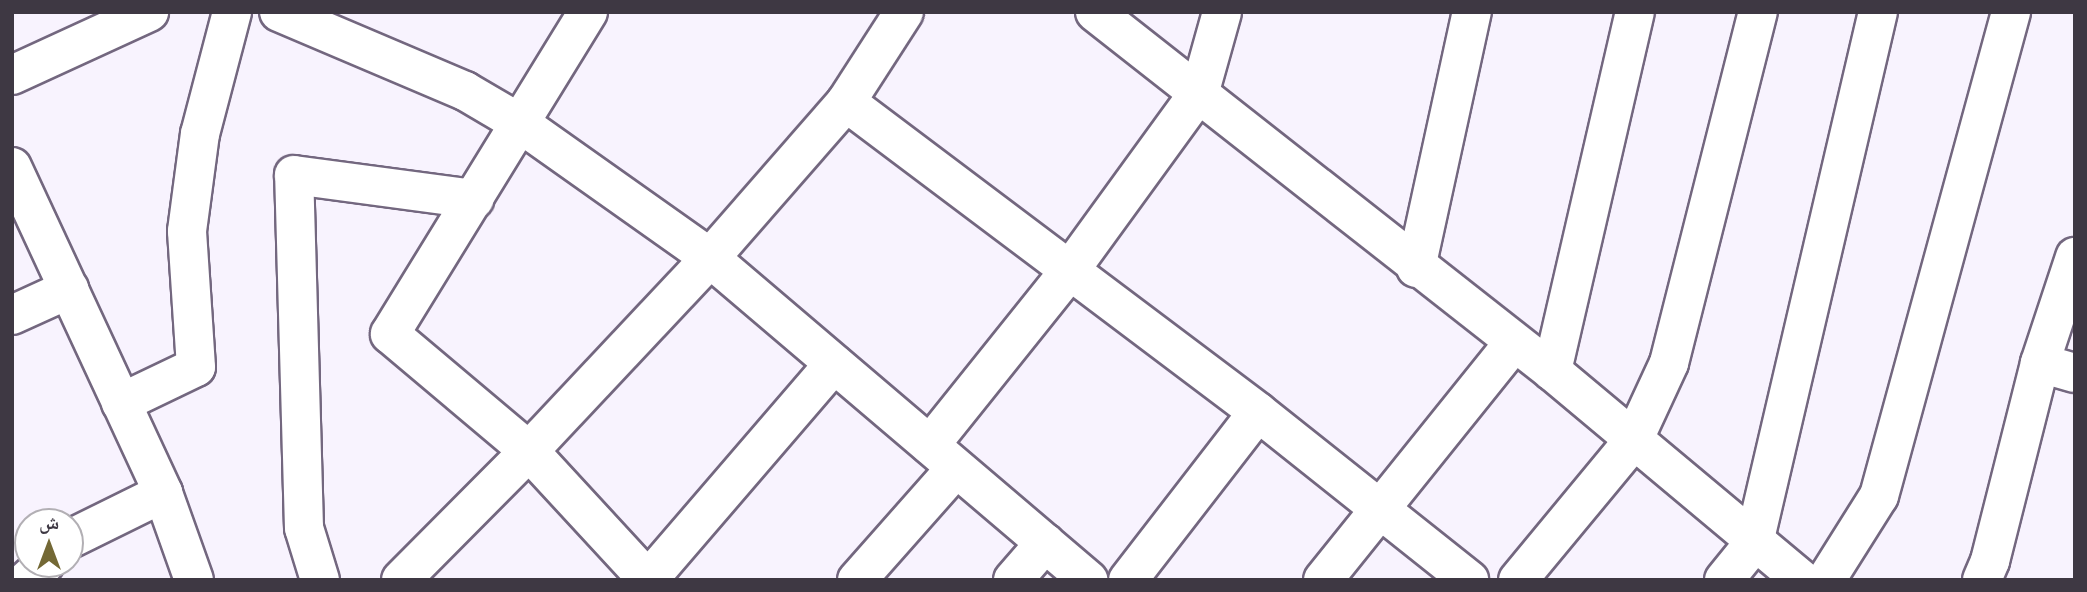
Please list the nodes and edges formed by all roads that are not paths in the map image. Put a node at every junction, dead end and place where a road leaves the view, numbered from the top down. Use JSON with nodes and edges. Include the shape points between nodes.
{"nodes":[{"id":1,"x":149,"y":12,"type":"edge"},
{"id":2,"x":232,"y":12,"type":"edge"},
{"id":3,"x":279,"y":12,"type":"edge"},
{"id":4,"x":588,"y":12,"type":"edge"},
{"id":5,"x":904,"y":12,"type":"edge"},
{"id":6,"x":1095,"y":12,"type":"edge"},
{"id":7,"x":1222,"y":12,"type":"edge"},
{"id":8,"x":1472,"y":12,"type":"edge"},
{"id":9,"x":1635,"y":12,"type":"edge"},
{"id":10,"x":1758,"y":12,"type":"edge"},
{"id":11,"x":1878,"y":12,"type":"edge"},
{"id":12,"x":2010,"y":12,"type":"edge"},
{"id":13,"x":12,"y":75,"type":"edge"},
{"id":14,"x":1200,"y":91,"type":"junction"},
{"id":15,"x":846,"y":102,"type":"junction"},
{"id":16,"x":521,"y":124,"type":"junction"},
{"id":17,"x":12,"y":167,"type":"edge"},
{"id":18,"x":474,"y":198,"type":"junction"},
{"id":19,"x":2075,"y":257,"type":"edge"},
{"id":20,"x":710,"y":258,"type":"junction"},
{"id":21,"x":1416,"y":268,"type":"junction"},
{"id":22,"x":1070,"y":270,"type":"junction"},
{"id":23,"x":69,"y":289,"type":"junction"},
{"id":24,"x":12,"y":315,"type":"edge"},
{"id":25,"x":1513,"y":344,"type":"junction"},
{"id":26,"x":834,"y":363,"type":"junction"},
{"id":27,"x":2057,"y":368,"type":"edge"},
{"id":28,"x":1552,"y":371,"type":"junction"},
{"id":29,"x":121,"y":403,"type":"junction"},
{"id":30,"x":1258,"y":412,"type":"junction"},
{"id":31,"x":1633,"y":441,"type":"junction"},
{"id":32,"x":530,"y":452,"type":"junction"},
{"id":33,"x":943,"y":456,"type":"junction"},
{"id":34,"x":163,"y":493,"type":"junction"},
{"id":35,"x":1382,"y":508,"type":"junction"},
{"id":36,"x":84,"y":533,"type":"edge"},
{"id":37,"x":1045,"y":543,"type":"junction"},
{"id":38,"x":1754,"y":543,"type":"junction"},
{"id":39,"x":194,"y":580,"type":"edge"},
{"id":40,"x":320,"y":580,"type":"edge"},
{"id":41,"x":401,"y":580,"type":"edge"},
{"id":42,"x":648,"y":580,"type":"edge"},
{"id":43,"x":857,"y":580,"type":"edge"},
{"id":44,"x":1013,"y":580,"type":"edge"},
{"id":45,"x":1088,"y":580,"type":"edge"},
{"id":46,"x":1128,"y":580,"type":"edge"},
{"id":47,"x":1323,"y":580,"type":"edge"},
{"id":48,"x":1469,"y":580,"type":"edge"},
{"id":49,"x":1518,"y":580,"type":"edge"},
{"id":50,"x":1724,"y":580,"type":"edge"},
{"id":51,"x":1802,"y":580,"type":"edge"},
{"id":52,"x":1826,"y":580,"type":"edge"},
{"id":53,"x":1982,"y":580,"type":"edge"}],
"edges":[{"from":1,"to":13,"type":"street"},
{"from":2,"to":29,"type":"street","via":[[201,134],[187,231],[196,367]]},
{"from":3,"to":16,"type":"street","via":[[465,91]]},
{"from":4,"to":16,"type":"street"},
{"from":5,"to":15,"type":"street"},
{"from":6,"to":14,"type":"street"},
{"from":7,"to":14,"type":"street"},
{"from":8,"to":21,"type":"street"},
{"from":9,"to":28,"type":"street"},
{"from":10,"to":31,"type":"street","via":[[1669,363]]},
{"from":11,"to":38,"type":"street"},
{"from":12,"to":52,"type":"street","via":[[1878,496]]},
{"from":14,"to":21,"type":"street"},
{"from":14,"to":22,"type":"street"},
{"from":15,"to":20,"type":"street"},
{"from":15,"to":22,"type":"street"},
{"from":16,"to":18,"type":"street"},
{"from":16,"to":20,"type":"street"},
{"from":17,"to":23,"type":"street"},
{"from":18,"to":32,"type":"street","via":[[390,334]]},
{"from":18,"to":40,"type":"street","via":[[294,175],[304,528]]},
{"from":19,"to":27,"type":"street"},
{"from":20,"to":26,"type":"street"},
{"from":20,"to":32,"type":"street"},
{"from":21,"to":25,"type":"street"},
{"from":22,"to":30,"type":"street"},
{"from":22,"to":33,"type":"street"},
{"from":23,"to":24,"type":"street"},
{"from":23,"to":29,"type":"street"},
{"from":25,"to":28,"type":"street"},
{"from":25,"to":35,"type":"street"},
{"from":26,"to":33,"type":"street"},
{"from":26,"to":42,"type":"street"},
{"from":27,"to":53,"type":"street"},
{"from":28,"to":31,"type":"street"},
{"from":29,"to":34,"type":"street"},
{"from":30,"to":35,"type":"street"},
{"from":30,"to":46,"type":"street"},
{"from":31,"to":38,"type":"street"},
{"from":31,"to":49,"type":"street"},
{"from":32,"to":41,"type":"street"},
{"from":32,"to":42,"type":"street"},
{"from":33,"to":37,"type":"street"},
{"from":33,"to":43,"type":"street"},
{"from":34,"to":36,"type":"street"},
{"from":34,"to":39,"type":"street"},
{"from":35,"to":47,"type":"street"},
{"from":35,"to":48,"type":"street"},
{"from":37,"to":44,"type":"street"},
{"from":37,"to":45,"type":"street"},
{"from":38,"to":50,"type":"street"},
{"from":38,"to":51,"type":"street"}]}
